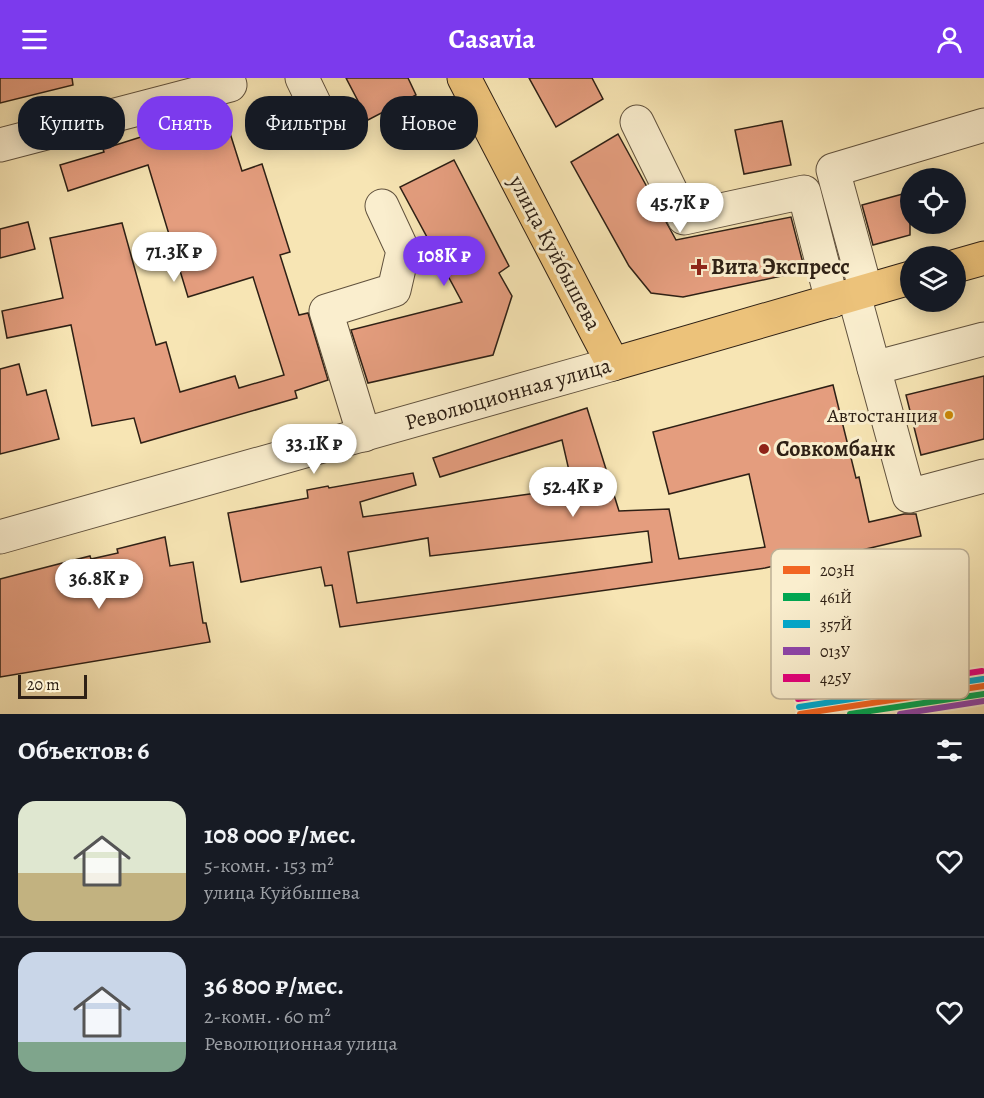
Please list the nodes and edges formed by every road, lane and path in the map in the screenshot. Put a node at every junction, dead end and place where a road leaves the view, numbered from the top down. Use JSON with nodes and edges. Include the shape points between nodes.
{"nodes":[{"id":1,"x":228,"y":78,"type":"edge"},
{"id":2,"x":464,"y":78,"type":"edge"},
{"id":3,"x":637,"y":123,"type":"dead end"},
{"id":4,"x":984,"y":125,"type":"edge"},
{"id":5,"x":0,"y":145,"type":"edge"},
{"id":6,"x":382,"y":206,"type":"dead end"},
{"id":7,"x":984,"y":259,"type":"edge"},
{"id":8,"x":966,"y":264,"type":"edge"},
{"id":9,"x":900,"y":282,"type":"edge"},
{"id":10,"x":851,"y":296,"type":"junction"},
{"id":11,"x":984,"y":339,"type":"edge"},
{"id":12,"x":614,"y":364,"type":"junction"},
{"id":13,"x":874,"y":368,"type":"junction"},
{"id":14,"x":364,"y":435,"type":"junction"},
{"id":15,"x":984,"y":476,"type":"edge"},
{"id":16,"x":0,"y":537,"type":"edge"}],
"edges":[{"from":1,"to":5,"type":"street","via":[[230,85]]},
{"from":2,"to":12,"type":"main road","name":"улица Куйбышева"},
{"from":3,"to":10,"type":"street","via":[[684,218],[804,192]]},
{"from":4,"to":10,"type":"street","via":[[833,170]]},
{"from":6,"to":14,"type":"street","via":[[403,251],[394,290],[326,311]]},
{"from":7,"to":8,"type":"main road"},
{"from":9,"to":10,"type":"main road","name":"Революционная улица"},
{"from":10,"to":12,"type":"main road","name":"Революционная улица"},
{"from":10,"to":13,"type":"street"},
{"from":11,"to":13,"type":"street"},
{"from":12,"to":14,"type":"street","name":"Революционная улица"},
{"from":13,"to":15,"type":"street","via":[[909,496]]},
{"from":14,"to":16,"type":"street","name":"Революционная улица"}]}
